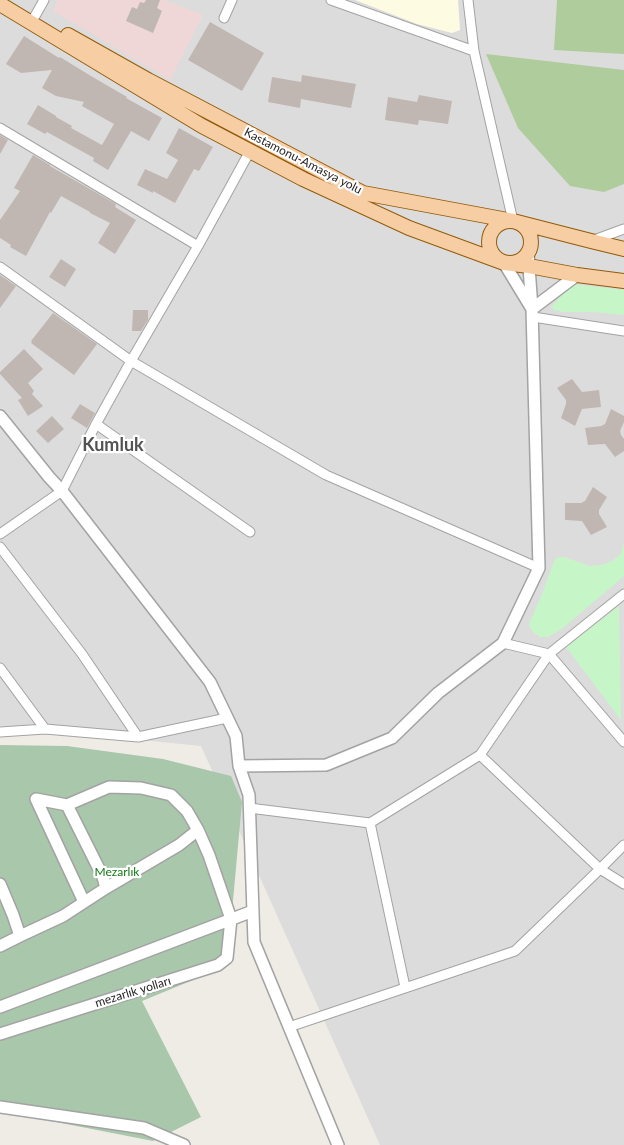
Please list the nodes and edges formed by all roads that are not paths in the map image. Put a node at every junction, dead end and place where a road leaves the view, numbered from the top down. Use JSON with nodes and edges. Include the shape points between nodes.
{"nodes":[{"id":1,"x":9,"y":0,"type":"edge"},
{"id":2,"x":44,"y":0,"type":"edge"},
{"id":3,"x":232,"y":0,"type":"edge"},
{"id":4,"x":331,"y":0,"type":"edge"},
{"id":5,"x":468,"y":0,"type":"edge"},
{"id":6,"x":0,"y":4,"type":"edge"},
{"id":7,"x":35,"y":16,"type":"junction"},
{"id":8,"x":224,"y":18,"type":"dead end"},
{"id":9,"x":474,"y":51,"type":"junction"},
{"id":10,"x":0,"y":128,"type":"edge"},
{"id":11,"x":250,"y":151,"type":"junction"},
{"id":12,"x":513,"y":221,"type":"junction"},
{"id":13,"x":624,"y":229,"type":"edge"},
{"id":14,"x":591,"y":241,"type":"junction"},
{"id":15,"x":198,"y":246,"type":"junction"},
{"id":16,"x":624,"y":248,"type":"edge"},
{"id":17,"x":529,"y":259,"type":"junction"},
{"id":18,"x":504,"y":262,"type":"junction"},
{"id":19,"x":0,"y":267,"type":"edge"},
{"id":20,"x":577,"y":275,"type":"junction"},
{"id":21,"x":624,"y":281,"type":"edge"},
{"id":22,"x":532,"y":313,"type":"junction"},
{"id":23,"x":624,"y":331,"type":"edge"},
{"id":24,"x":130,"y":361,"type":"junction"},
{"id":25,"x":0,"y":416,"type":"edge"},
{"id":26,"x":96,"y":424,"type":"junction"},
{"id":27,"x":62,"y":491,"type":"junction"},
{"id":28,"x":250,"y":532,"type":"dead end"},
{"id":29,"x":0,"y":534,"type":"edge"},
{"id":30,"x":0,"y":547,"type":"edge"},
{"id":31,"x":539,"y":568,"type":"junction"},
{"id":32,"x":624,"y":594,"type":"edge"},
{"id":33,"x":503,"y":644,"type":"junction"},
{"id":34,"x":549,"y":654,"type":"junction"},
{"id":35,"x":0,"y":668,"type":"edge"},
{"id":36,"x":227,"y":718,"type":"junction"},
{"id":37,"x":45,"y":729,"type":"junction"},
{"id":38,"x":0,"y":732,"type":"edge"},
{"id":39,"x":138,"y":737,"type":"junction"},
{"id":40,"x":624,"y":742,"type":"edge"},
{"id":41,"x":480,"y":756,"type":"junction"},
{"id":42,"x":239,"y":766,"type":"junction"},
{"id":43,"x":67,"y":805,"type":"junction"},
{"id":44,"x":249,"y":808,"type":"junction"},
{"id":45,"x":370,"y":823,"type":"junction"},
{"id":46,"x":198,"y":830,"type":"junction"},
{"id":47,"x":624,"y":845,"type":"edge"},
{"id":48,"x":600,"y":869,"type":"junction"},
{"id":49,"x":0,"y":884,"type":"edge"},
{"id":50,"x":624,"y":884,"type":"edge"},
{"id":51,"x":106,"y":888,"type":"junction"},
{"id":52,"x":84,"y":902,"type":"junction"},
{"id":53,"x":253,"y":910,"type":"junction"},
{"id":54,"x":231,"y":919,"type":"junction"},
{"id":55,"x":20,"y":936,"type":"junction"},
{"id":56,"x":0,"y":946,"type":"edge"},
{"id":57,"x":405,"y":987,"type":"junction"},
{"id":58,"x":0,"y":1007,"type":"edge"},
{"id":59,"x":289,"y":1027,"type":"junction"},
{"id":60,"x":0,"y":1034,"type":"edge"},
{"id":61,"x":0,"y":1107,"type":"edge"},
{"id":62,"x":184,"y":1145,"type":"edge"},
{"id":63,"x":338,"y":1145,"type":"edge"}],
"edges":[{"from":1,"to":7,"type":"main road","name":"Kastamonu-Amasya yolu"},
{"from":2,"to":7,"type":"street"},
{"from":3,"to":8,"type":"street"},
{"from":4,"to":9,"type":"street"},
{"from":5,"to":9,"type":"street"},
{"from":6,"to":11,"type":"main road","name":"Kastamonu-Amasya yolu","via":[[202,126]]},
{"from":7,"to":12,"type":"main road","name":"Kastamonu-Amasya yolu","via":[[148,80],[363,193]]},
{"from":9,"to":12,"type":"street"},
{"from":10,"to":15,"type":"street"},
{"from":11,"to":15,"type":"street"},
{"from":11,"to":18,"type":"main road","name":"Kastamonu-Amasya yolu","via":[[410,228]]},
{"from":12,"to":14,"type":"main road","name":"Kastamonu-Amasya yolu"},
{"from":12,"to":17,"type":"main road","via":[[529,232]]},
{"from":12,"to":18,"type":"main road","via":[[499,224],[488,241],[493,255]]},
{"from":13,"to":14,"type":"street"},
{"from":14,"to":16,"type":"main road","name":"Kastamonu-Amasya yolu"},
{"from":15,"to":24,"type":"street"},
{"from":17,"to":18,"type":"main road"},
{"from":17,"to":20,"type":"main road"},
{"from":17,"to":22,"type":"street"},
{"from":18,"to":22,"type":"street"},
{"from":19,"to":24,"type":"street"},
{"from":20,"to":21,"type":"main road"},
{"from":20,"to":22,"type":"street"},
{"from":22,"to":23,"type":"street"},
{"from":22,"to":31,"type":"street"},
{"from":24,"to":26,"type":"street"},
{"from":24,"to":31,"type":"street","via":[[326,475]]},
{"from":25,"to":27,"type":"street"},
{"from":26,"to":27,"type":"street"},
{"from":26,"to":28,"type":"street"},
{"from":27,"to":29,"type":"street"},
{"from":27,"to":36,"type":"street","via":[[210,682]]},
{"from":30,"to":39,"type":"street","via":[[82,654]]},
{"from":31,"to":33,"type":"street"},
{"from":32,"to":34,"type":"street"},
{"from":33,"to":34,"type":"street"},
{"from":33,"to":42,"type":"street","via":[[438,693],[392,738],[326,765]]},
{"from":34,"to":40,"type":"street"},
{"from":34,"to":41,"type":"street"},
{"from":35,"to":37,"type":"street"},
{"from":36,"to":39,"type":"street"},
{"from":36,"to":42,"type":"street","via":[[236,736]]},
{"from":37,"to":38,"type":"street"},
{"from":37,"to":39,"type":"street"},
{"from":41,"to":45,"type":"street"},
{"from":41,"to":48,"type":"street"},
{"from":42,"to":44,"type":"street","via":[[249,796]]},
{"from":43,"to":46,"type":"street","name":"mezarlık yolları","via":[[109,787],[141,788],[171,795],[187,811]]},
{"from":43,"to":51,"type":"street"},
{"from":43,"to":52,"type":"street","via":[[36,799]]},
{"from":44,"to":45,"type":"street"},
{"from":44,"to":53,"type":"street"},
{"from":45,"to":57,"type":"street"},
{"from":46,"to":51,"type":"street"},
{"from":46,"to":54,"type":"street","name":"mezarlık yolları"},
{"from":47,"to":48,"type":"street"},
{"from":48,"to":50,"type":"street"},
{"from":48,"to":57,"type":"street","via":[[515,951]]},
{"from":49,"to":55,"type":"street"},
{"from":51,"to":52,"type":"street"},
{"from":52,"to":55,"type":"street"},
{"from":53,"to":54,"type":"street"},
{"from":53,"to":59,"type":"street","via":[[254,942]]},
{"from":54,"to":58,"type":"street"},
{"from":54,"to":60,"type":"street","name":"mezarlık yolları","via":[[227,958],[218,965]]},
{"from":55,"to":56,"type":"street"},
{"from":57,"to":59,"type":"street"},
{"from":59,"to":63,"type":"street"},
{"from":61,"to":62,"type":"street","via":[[144,1128]]}]}
